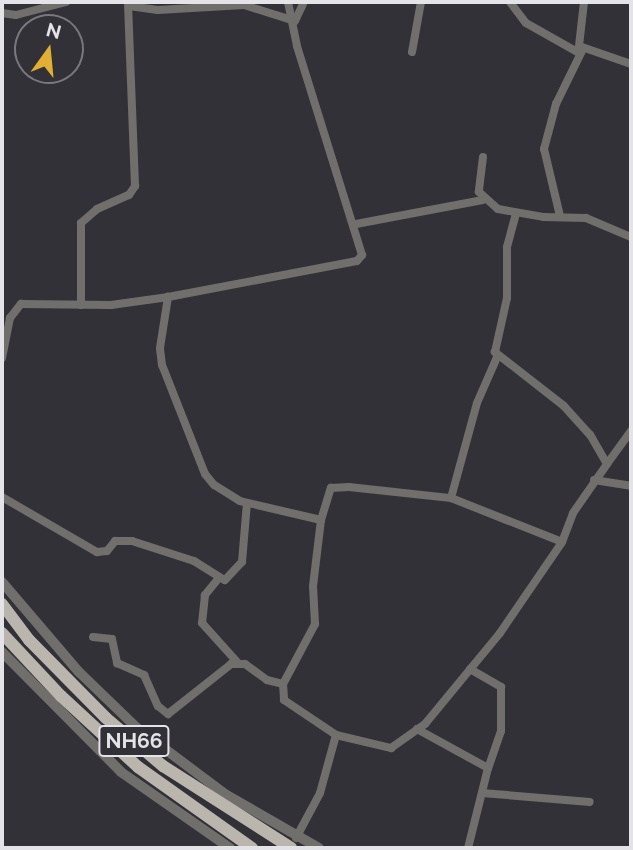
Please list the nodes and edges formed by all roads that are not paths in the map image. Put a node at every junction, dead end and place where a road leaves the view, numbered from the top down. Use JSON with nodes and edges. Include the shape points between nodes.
{"nodes":[{"id":1,"x":66,"y":2,"type":"edge"},
{"id":2,"x":288,"y":2,"type":"edge"},
{"id":3,"x":304,"y":2,"type":"edge"},
{"id":4,"x":421,"y":2,"type":"edge"},
{"id":5,"x":510,"y":2,"type":"edge"},
{"id":6,"x":584,"y":2,"type":"edge"},
{"id":7,"x":129,"y":4,"type":"edge"},
{"id":8,"x":2,"y":13,"type":"edge"},
{"id":9,"x":295,"y":20,"type":"junction"},
{"id":10,"x":412,"y":52,"type":"dead end"},
{"id":11,"x":581,"y":52,"type":"junction"},
{"id":12,"x":631,"y":64,"type":"edge"},
{"id":13,"x":483,"y":158,"type":"dead end"},
{"id":14,"x":483,"y":200,"type":"junction"},
{"id":15,"x":516,"y":214,"type":"junction"},
{"id":16,"x":560,"y":216,"type":"junction"},
{"id":17,"x":356,"y":224,"type":"junction"},
{"id":18,"x":631,"y":237,"type":"edge"},
{"id":19,"x":168,"y":298,"type":"junction"},
{"id":20,"x":81,"y":305,"type":"junction"},
{"id":21,"x":498,"y":355,"type":"junction"},
{"id":22,"x":2,"y":358,"type":"edge"},
{"id":23,"x":631,"y":431,"type":"edge"},
{"id":24,"x":607,"y":464,"type":"junction"},
{"id":25,"x":594,"y":480,"type":"junction"},
{"id":26,"x":631,"y":486,"type":"edge"},
{"id":27,"x":2,"y":497,"type":"edge"},
{"id":28,"x":451,"y":498,"type":"junction"},
{"id":29,"x":247,"y":503,"type":"junction"},
{"id":30,"x":321,"y":520,"type":"junction"},
{"id":31,"x":562,"y":542,"type":"junction"},
{"id":32,"x":218,"y":579,"type":"junction"},
{"id":33,"x":2,"y":582,"type":"edge"},
{"id":34,"x":2,"y":604,"type":"edge"},
{"id":35,"x":2,"y":633,"type":"edge"},
{"id":36,"x":93,"y":637,"type":"dead end"},
{"id":37,"x":2,"y":652,"type":"edge"},
{"id":38,"x":238,"y":663,"type":"junction"},
{"id":39,"x":470,"y":669,"type":"junction"},
{"id":40,"x":283,"y":684,"type":"junction"},
{"id":41,"x":417,"y":729,"type":"junction"},
{"id":42,"x":335,"y":735,"type":"junction"},
{"id":43,"x":488,"y":768,"type":"junction"},
{"id":44,"x":482,"y":793,"type":"junction"},
{"id":45,"x":590,"y":802,"type":"dead end"},
{"id":46,"x":294,"y":843,"type":"edge"},
{"id":47,"x":230,"y":848,"type":"edge"},
{"id":48,"x":252,"y":848,"type":"edge"},
{"id":49,"x":319,"y":848,"type":"edge"},
{"id":50,"x":468,"y":848,"type":"edge"}],
"edges":[{"from":1,"to":8,"type":"street","via":[[16,15]]},
{"from":2,"to":9,"type":"street"},
{"from":3,"to":9,"type":"street"},
{"from":4,"to":10,"type":"street"},
{"from":5,"to":11,"type":"street","via":[[526,23]]},
{"from":6,"to":11,"type":"street","via":[[577,36]]},
{"from":7,"to":9,"type":"street","via":[[158,10],[244,5]]},
{"from":7,"to":20,"type":"street","via":[[135,186],[129,195],[97,209],[81,223]]},
{"from":9,"to":17,"type":"street","via":[[297,46]]},
{"from":11,"to":12,"type":"street"},
{"from":11,"to":16,"type":"street","via":[[556,104],[544,149]]},
{"from":13,"to":14,"type":"street","via":[[479,177]]},
{"from":14,"to":15,"type":"street"},
{"from":14,"to":17,"type":"street"},
{"from":15,"to":16,"type":"street"},
{"from":15,"to":21,"type":"street","via":[[507,247],[507,298],[495,349]]},
{"from":16,"to":18,"type":"street","via":[[607,223]]},
{"from":17,"to":19,"type":"street","via":[[363,247],[357,261]]},
{"from":19,"to":20,"type":"street"},
{"from":19,"to":29,"type":"street","via":[[160,348],[169,389],[205,474],[222,491]]},
{"from":20,"to":22,"type":"street","via":[[21,304],[10,318]]},
{"from":21,"to":24,"type":"street","via":[[564,406],[590,435]]},
{"from":21,"to":28,"type":"street","via":[[477,403]]},
{"from":23,"to":24,"type":"street"},
{"from":24,"to":25,"type":"street"},
{"from":25,"to":26,"type":"street"},
{"from":25,"to":31,"type":"street"},
{"from":27,"to":32,"type":"street","via":[[97,552],[107,551],[115,541],[132,541],[194,561]]},
{"from":28,"to":30,"type":"street","via":[[338,486],[326,495]]},
{"from":28,"to":31,"type":"street"},
{"from":29,"to":30,"type":"street"},
{"from":29,"to":32,"type":"street","via":[[242,562],[233,575]]},
{"from":30,"to":40,"type":"street","via":[[313,586],[316,624]]},
{"from":31,"to":39,"type":"street"},
{"from":32,"to":38,"type":"street","via":[[205,595],[202,623]]},
{"from":33,"to":46,"type":"street","via":[[79,672],[137,728]]},
{"from":34,"to":46,"type":"highway","number":"NH66","via":[[29,640],[106,718],[163,766]]},
{"from":35,"to":48,"type":"highway","number":"NH66","via":[[138,767]]},
{"from":36,"to":38,"type":"street","via":[[112,639],[117,663],[144,675],[158,706],[168,714]]},
{"from":37,"to":47,"type":"street","via":[[121,772]]},
{"from":38,"to":40,"type":"street"},
{"from":39,"to":41,"type":"street"},
{"from":39,"to":43,"type":"street","via":[[501,687],[501,731]]},
{"from":40,"to":42,"type":"street","via":[[284,700]]},
{"from":41,"to":42,"type":"street","via":[[391,748]]},
{"from":41,"to":43,"type":"street"},
{"from":42,"to":46,"type":"street","via":[[320,793]]},
{"from":43,"to":44,"type":"street"},
{"from":44,"to":45,"type":"street"},
{"from":44,"to":50,"type":"street"},
{"from":46,"to":49,"type":"street"}]}
